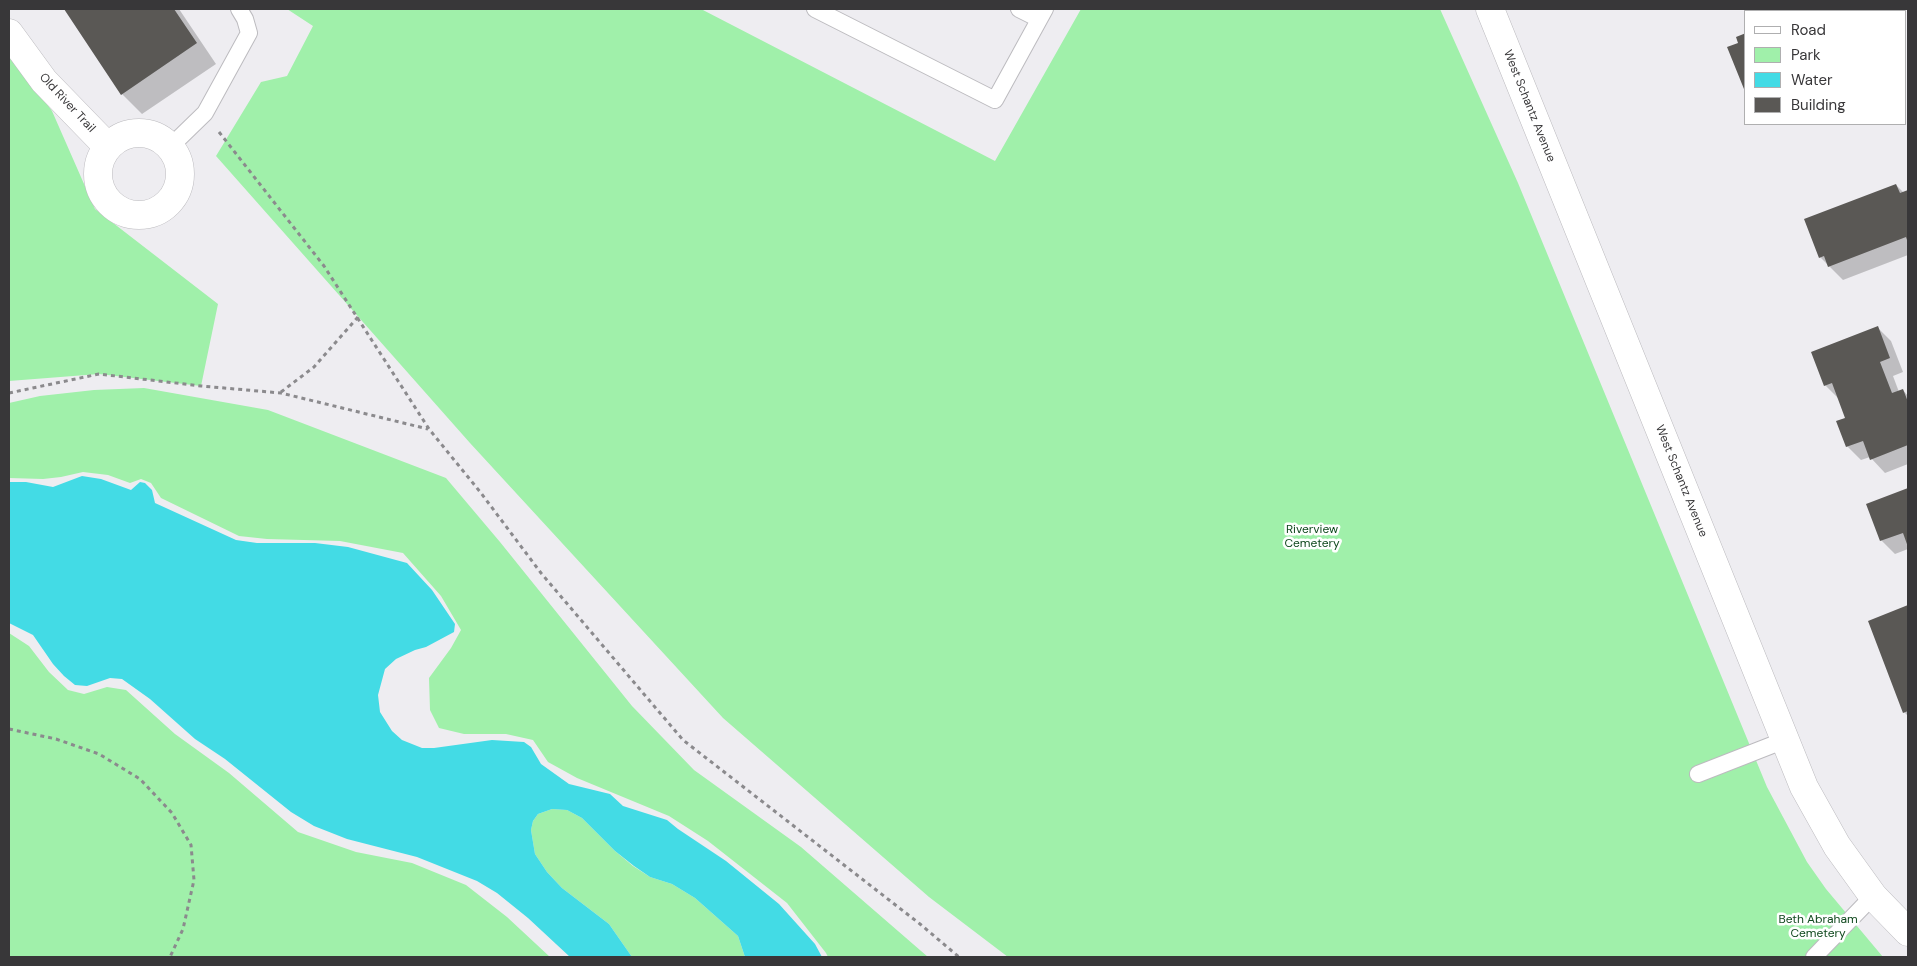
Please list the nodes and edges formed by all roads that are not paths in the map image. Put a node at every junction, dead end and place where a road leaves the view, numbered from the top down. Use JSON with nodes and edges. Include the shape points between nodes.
{"nodes":[{"id":1,"x":239,"y":9,"type":"edge"},
{"id":2,"x":815,"y":9,"type":"edge"},
{"id":3,"x":1019,"y":9,"type":"edge"},
{"id":4,"x":1490,"y":9,"type":"edge"},
{"id":5,"x":1042,"y":14,"type":"edge"},
{"id":6,"x":9,"y":33,"type":"edge"},
{"id":7,"x":108,"y":147,"type":"junction"},
{"id":8,"x":170,"y":147,"type":"junction"},
{"id":9,"x":1785,"y":740,"type":"junction"},
{"id":10,"x":1698,"y":774,"type":"dead end"},
{"id":11,"x":1873,"y":896,"type":"junction"},
{"id":12,"x":1908,"y":932,"type":"edge"},
{"id":13,"x":1814,"y":957,"type":"edge"}],
"edges":[{"from":1,"to":8,"type":"lane","via":[[250,33],[205,113]]},
{"from":2,"to":5,"type":"lane","via":[[995,100]]},
{"from":3,"to":5,"type":"lane"},
{"from":4,"to":9,"type":"main road","name":"West Schantz Avenue"},
{"from":6,"to":7,"type":"main road","name":"Old River Trail","via":[[44,81]]},
{"from":7,"to":8,"type":"main road","via":[[128,134],[141,133],[163,140]]},
{"from":7,"to":8,"type":"main road","via":[[98,173],[100,187],[117,209],[144,215],[158,211],[177,190],[179,163]]},
{"from":9,"to":10,"type":"lane"},
{"from":9,"to":11,"type":"main road","name":"West Schantz Avenue","via":[[1804,786],[1837,846]]},
{"from":11,"to":12,"type":"main road","name":"West Schantz Avenue"},
{"from":11,"to":13,"type":"lane"}]}
